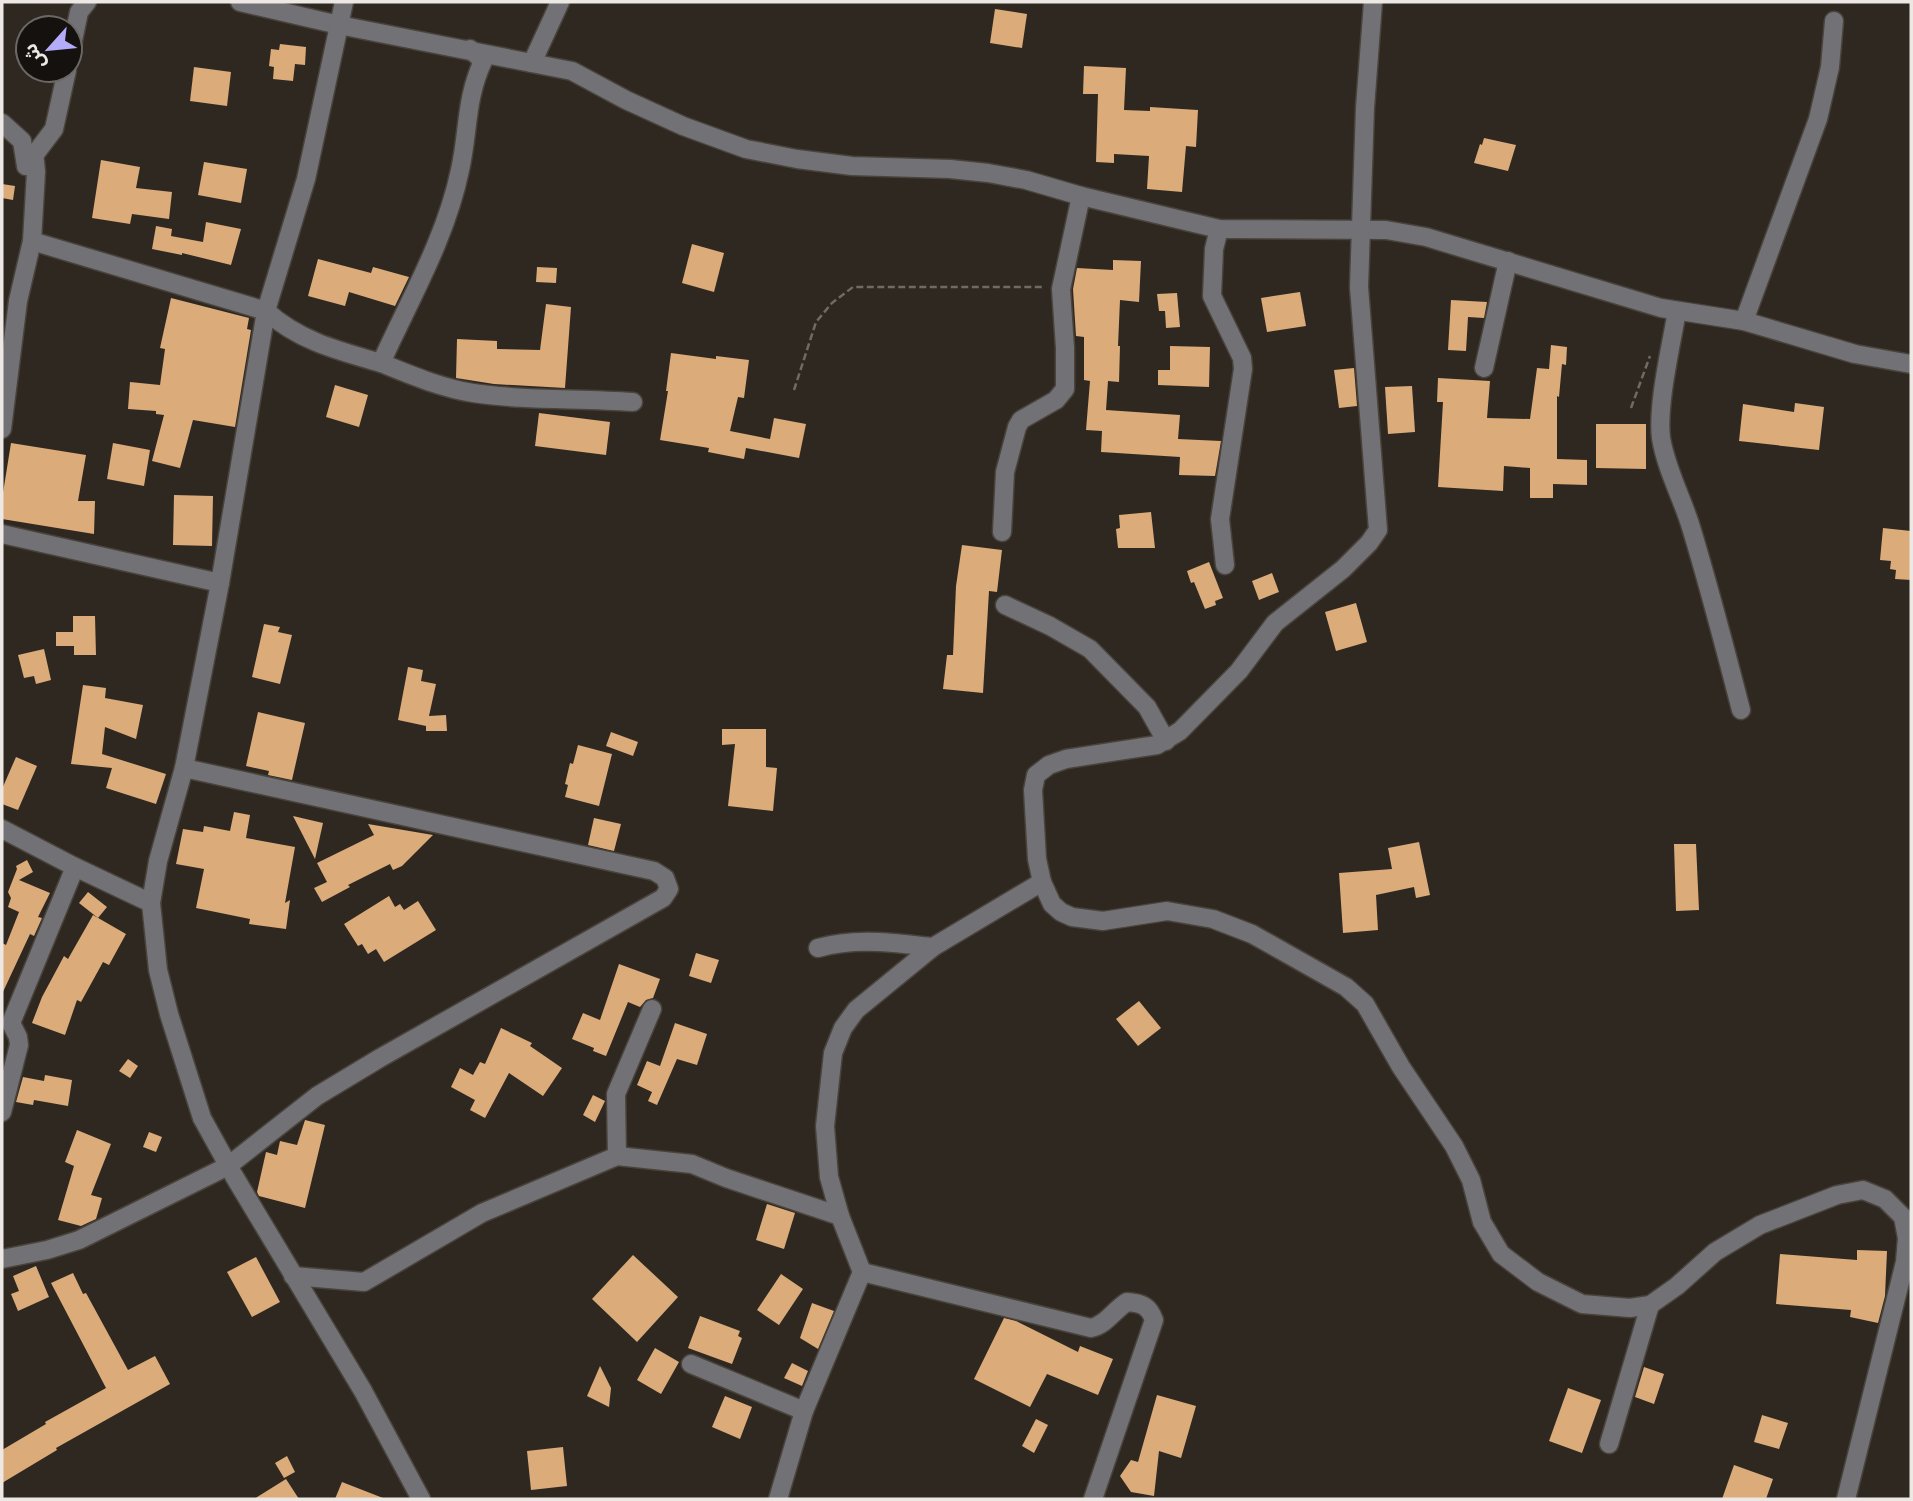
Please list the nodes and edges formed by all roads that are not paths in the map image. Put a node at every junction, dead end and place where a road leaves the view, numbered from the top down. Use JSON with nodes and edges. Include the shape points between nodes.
{"nodes":[{"id":1,"x":240,"y":2,"type":"edge"},
{"id":2,"x":344,"y":2,"type":"edge"},
{"id":3,"x":560,"y":2,"type":"edge"},
{"id":4,"x":1373,"y":2,"type":"edge"},
{"id":5,"x":1835,"y":21,"type":"dead end"},
{"id":6,"x":339,"y":25,"type":"junction"},
{"id":7,"x":470,"y":49,"type":"junction"},
{"id":8,"x":532,"y":63,"type":"junction"},
{"id":9,"x":64,"y":84,"type":"edge"},
{"id":10,"x":2,"y":123,"type":"edge"},
{"id":11,"x":26,"y":166,"type":"junction"},
{"id":12,"x":1081,"y":195,"type":"junction"},
{"id":13,"x":1219,"y":229,"type":"junction"},
{"id":14,"x":1363,"y":229,"type":"junction"},
{"id":15,"x":32,"y":241,"type":"junction"},
{"id":16,"x":1508,"y":261,"type":"junction"},
{"id":17,"x":10,"y":300,"type":"edge"},
{"id":18,"x":266,"y":311,"type":"junction"},
{"id":19,"x":1677,"y":311,"type":"junction"},
{"id":20,"x":1744,"y":321,"type":"junction"},
{"id":21,"x":381,"y":363,"type":"junction"},
{"id":22,"x":1911,"y":363,"type":"edge"},
{"id":23,"x":1484,"y":368,"type":"dead end"},
{"id":24,"x":633,"y":402,"type":"dead end"},
{"id":25,"x":2,"y":429,"type":"edge"},
{"id":26,"x":1002,"y":532,"type":"dead end"},
{"id":27,"x":2,"y":534,"type":"edge"},
{"id":28,"x":1224,"y":565,"type":"dead end"},
{"id":29,"x":220,"y":583,"type":"junction"},
{"id":30,"x":1005,"y":605,"type":"dead end"},
{"id":31,"x":1741,"y":710,"type":"dead end"},
{"id":32,"x":1166,"y":741,"type":"junction"},
{"id":33,"x":184,"y":768,"type":"junction"},
{"id":34,"x":2,"y":829,"type":"edge"},
{"id":35,"x":75,"y":867,"type":"junction"},
{"id":36,"x":1042,"y":882,"type":"junction"},
{"id":37,"x":151,"y":903,"type":"junction"},
{"id":38,"x":818,"y":947,"type":"dead end"},
{"id":39,"x":933,"y":947,"type":"junction"},
{"id":40,"x":652,"y":1009,"type":"dead end"},
{"id":41,"x":2,"y":1112,"type":"edge"},
{"id":42,"x":617,"y":1156,"type":"junction"},
{"id":43,"x":228,"y":1166,"type":"junction"},
{"id":44,"x":840,"y":1216,"type":"junction"},
{"id":45,"x":2,"y":1259,"type":"edge"},
{"id":46,"x":862,"y":1272,"type":"junction"},
{"id":47,"x":293,"y":1276,"type":"junction"},
{"id":48,"x":1650,"y":1306,"type":"junction"},
{"id":49,"x":691,"y":1364,"type":"dead end"},
{"id":50,"x":804,"y":1411,"type":"junction"},
{"id":51,"x":1609,"y":1444,"type":"dead end"},
{"id":52,"x":421,"y":1499,"type":"edge"},
{"id":53,"x":778,"y":1499,"type":"edge"},
{"id":54,"x":1093,"y":1499,"type":"edge"},
{"id":55,"x":1846,"y":1499,"type":"edge"}],
"edges":[{"from":1,"to":6,"type":"street"},
{"from":2,"to":6,"type":"street"},
{"from":3,"to":8,"type":"street"},
{"from":4,"to":14,"type":"street"},
{"from":5,"to":20,"type":"street","via":[[1818,119]]},
{"from":6,"to":7,"type":"street"},
{"from":6,"to":18,"type":"street","via":[[306,179]]},
{"from":7,"to":8,"type":"street"},
{"from":7,"to":21,"type":"street","via":[[483,61],[469,100],[461,170],[442,230]]},
{"from":8,"to":12,"type":"street","via":[[572,71],[683,126],[746,149],[852,166],[988,173]]},
{"from":9,"to":11,"type":"street","via":[[54,129]]},
{"from":10,"to":11,"type":"street","via":[[22,141]]},
{"from":11,"to":15,"type":"street","via":[[35,161]]},
{"from":12,"to":13,"type":"street"},
{"from":12,"to":26,"type":"street","via":[[1061,289],[1065,389],[1017,427],[1005,472]]},
{"from":13,"to":14,"type":"street"},
{"from":13,"to":28,"type":"street","via":[[1212,296],[1243,369],[1220,519]]},
{"from":14,"to":16,"type":"street","via":[[1426,237]]},
{"from":14,"to":32,"type":"street","via":[[1359,288],[1378,530],[1343,569],[1275,622],[1239,671]]},
{"from":15,"to":17,"type":"street"},
{"from":15,"to":18,"type":"street"},
{"from":16,"to":19,"type":"street"},
{"from":16,"to":23,"type":"street"},
{"from":17,"to":25,"type":"street"},
{"from":18,"to":21,"type":"street","via":[[310,342]]},
{"from":18,"to":29,"type":"street"},
{"from":19,"to":20,"type":"street"},
{"from":19,"to":31,"type":"street","via":[[1661,436],[1714,605]]},
{"from":20,"to":22,"type":"street","via":[[1855,354]]},
{"from":21,"to":24,"type":"street","via":[[427,382],[471,392]]},
{"from":27,"to":29,"type":"street"},
{"from":29,"to":33,"type":"street"},
{"from":30,"to":32,"type":"street","via":[[1090,649],[1147,707]]},
{"from":32,"to":36,"type":"street","via":[[1066,759],[1042,769],[1033,790]]},
{"from":33,"to":37,"type":"street","via":[[160,850]]},
{"from":33,"to":43,"type":"street","via":[[654,871],[665,878],[669,889],[663,898],[317,1096]]},
{"from":34,"to":35,"type":"street"},
{"from":35,"to":37,"type":"street"},
{"from":35,"to":41,"type":"street","via":[[11,1023],[19,1045]]},
{"from":36,"to":39,"type":"street"},
{"from":36,"to":48,"type":"street","via":[[1052,904],[1072,917],[1103,921],[1167,911],[1213,919],[1252,934],[1346,987],[1365,1004],[1454,1146],[1471,1180],[1482,1222],[1501,1254],[1538,1282],[1582,1304]]},
{"from":37,"to":43,"type":"street","via":[[158,970],[169,1014],[202,1118]]},
{"from":38,"to":39,"type":"street","via":[[861,940]]},
{"from":39,"to":44,"type":"street","via":[[856,1010],[837,1041],[825,1126],[829,1177]]},
{"from":40,"to":42,"type":"street","via":[[616,1094]]},
{"from":42,"to":44,"type":"street","via":[[692,1164]]},
{"from":42,"to":47,"type":"street","via":[[482,1213],[364,1282]]},
{"from":43,"to":45,"type":"street","via":[[79,1240]]},
{"from":43,"to":47,"type":"street"},
{"from":44,"to":46,"type":"street"},
{"from":46,"to":50,"type":"street"},
{"from":46,"to":54,"type":"street","via":[[1091,1328],[1100,1326],[1127,1302],[1151,1311],[1154,1320]]},
{"from":47,"to":52,"type":"street"},
{"from":48,"to":51,"type":"street"},
{"from":48,"to":55,"type":"street","via":[[1715,1252],[1760,1225],[1837,1195],[1863,1190],[1885,1199],[1903,1217],[1905,1262]]},
{"from":49,"to":50,"type":"street"},
{"from":50,"to":53,"type":"street"}]}
